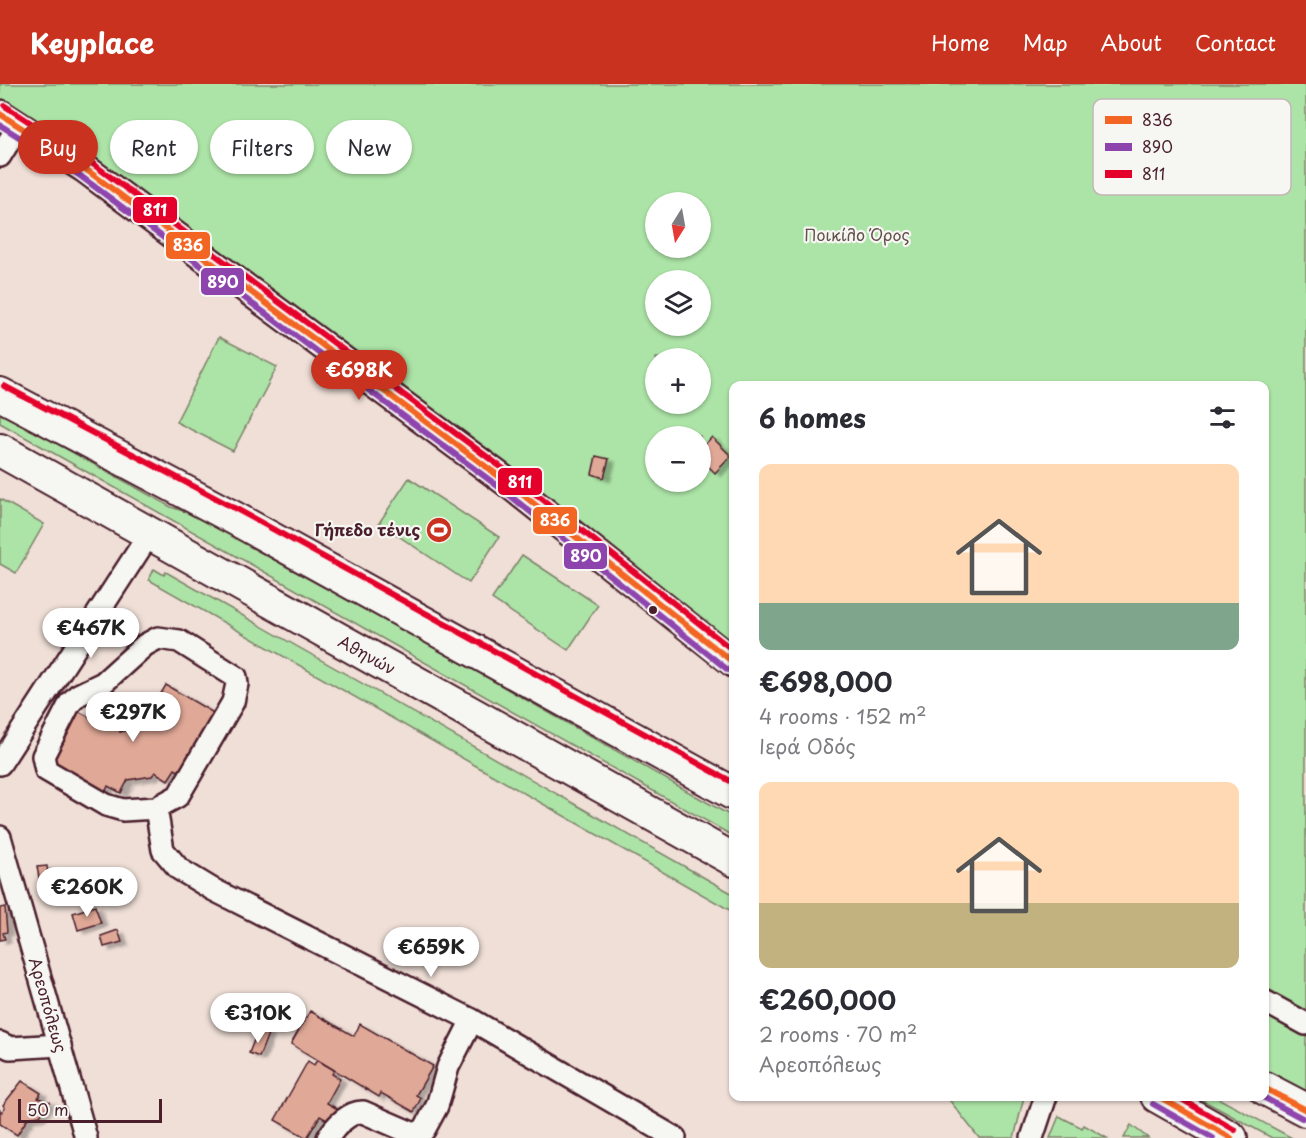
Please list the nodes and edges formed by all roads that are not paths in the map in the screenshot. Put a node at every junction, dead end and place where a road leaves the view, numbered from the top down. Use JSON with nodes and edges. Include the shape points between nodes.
{"nodes":[{"id":1,"x":9,"y":119,"type":"edge"},
{"id":2,"x":0,"y":156,"type":"edge"},
{"id":3,"x":0,"y":394,"type":"edge"},
{"id":4,"x":0,"y":450,"type":"edge"},
{"id":5,"x":150,"y":533,"type":"junction"},
{"id":6,"x":729,"y":659,"type":"edge"},
{"id":7,"x":0,"y":764,"type":"edge"},
{"id":8,"x":729,"y":791,"type":"edge"},
{"id":9,"x":156,"y":808,"type":"junction"},
{"id":10,"x":0,"y":837,"type":"edge"},
{"id":11,"x":729,"y":857,"type":"edge"},
{"id":12,"x":1269,"y":1004,"type":"edge"},
{"id":13,"x":472,"y":1020,"type":"junction"},
{"id":14,"x":1306,"y":1024,"type":"edge"},
{"id":15,"x":0,"y":1043,"type":"edge"},
{"id":16,"x":60,"y":1045,"type":"junction"},
{"id":17,"x":1269,"y":1091,"type":"edge"},
{"id":18,"x":1044,"y":1101,"type":"edge"},
{"id":19,"x":1166,"y":1101,"type":"edge"},
{"id":20,"x":1306,"y":1110,"type":"edge"},
{"id":21,"x":86,"y":1138,"type":"edge"},
{"id":22,"x":328,"y":1138,"type":"edge"},
{"id":23,"x":675,"y":1138,"type":"edge"},
{"id":24,"x":1032,"y":1138,"type":"edge"},
{"id":25,"x":1231,"y":1138,"type":"edge"}],
"edges":[{"from":1,"to":2,"type":"street"},
{"from":1,"to":6,"type":"main road","via":[[84,168],[508,483]]},
{"from":3,"to":8,"type":"highway","via":[[236,519]]},
{"from":4,"to":5,"type":"highway","name":"Αθηνών"},
{"from":5,"to":7,"type":"street"},
{"from":5,"to":11,"type":"highway","name":"Αθηνών"},
{"from":9,"to":9,"type":"street","via":[[178,796],[233,702],[237,684],[236,677],[178,641],[158,638],[103,683],[78,695],[43,756],[46,770],[106,805],[123,810]]},
{"from":9,"to":13,"type":"street","via":[[163,850],[179,869]]},
{"from":10,"to":16,"type":"street","name":"Αρεοπόλεως"},
{"from":12,"to":14,"type":"street"},
{"from":13,"to":22,"type":"street","via":[[448,1067],[437,1106],[424,1130],[414,1134],[357,1111]]},
{"from":13,"to":23,"type":"street"},
{"from":15,"to":16,"type":"street","via":[[10,1048]]},
{"from":16,"to":21,"type":"street","name":"Αρεοπόλεως"},
{"from":17,"to":20,"type":"highway"},
{"from":18,"to":24,"type":"street"},
{"from":19,"to":25,"type":"highway"}]}
